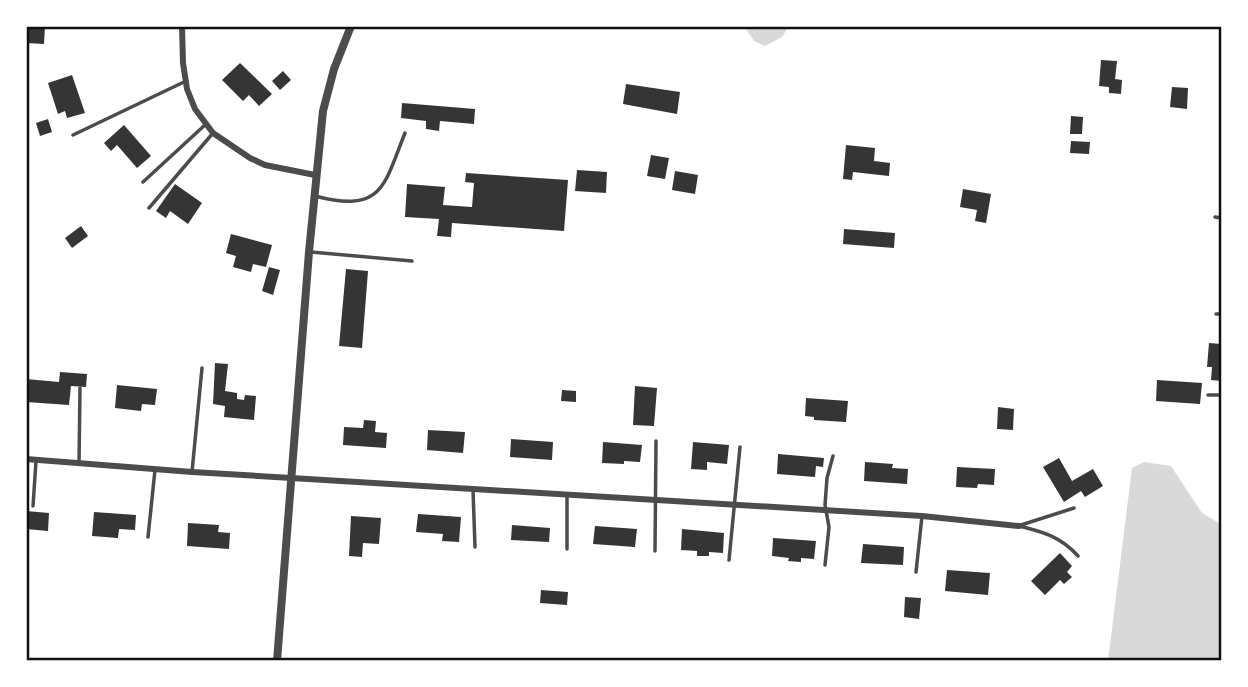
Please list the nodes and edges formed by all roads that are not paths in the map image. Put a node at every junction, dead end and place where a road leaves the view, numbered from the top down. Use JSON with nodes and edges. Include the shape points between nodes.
{"nodes":[{"id":1,"x":182,"y":26,"type":"edge"},
{"id":2,"x":351,"y":26,"type":"edge"},
{"id":3,"x":186,"y":81,"type":"junction"},
{"id":4,"x":206,"y":124,"type":"junction"},
{"id":5,"x":405,"y":133,"type":"dead end"},
{"id":6,"x":213,"y":134,"type":"junction"},
{"id":7,"x":73,"y":135,"type":"dead end"},
{"id":8,"x":315,"y":175,"type":"junction"},
{"id":9,"x":143,"y":182,"type":"dead end"},
{"id":10,"x":313,"y":196,"type":"junction"},
{"id":11,"x":149,"y":208,"type":"dead end"},
{"id":12,"x":1215,"y":217,"type":"dead end"},
{"id":13,"x":1222,"y":218,"type":"edge"},
{"id":14,"x":309,"y":252,"type":"junction"},
{"id":15,"x":412,"y":261,"type":"dead end"},
{"id":16,"x":1216,"y":314,"type":"dead end"},
{"id":17,"x":1222,"y":314,"type":"edge"},
{"id":18,"x":202,"y":368,"type":"dead end"},
{"id":19,"x":80,"y":388,"type":"dead end"},
{"id":20,"x":1208,"y":395,"type":"dead end"},
{"id":21,"x":1222,"y":395,"type":"edge"},
{"id":22,"x":656,"y":441,"type":"dead end"},
{"id":23,"x":740,"y":447,"type":"dead end"},
{"id":24,"x":833,"y":456,"type":"dead end"},
{"id":25,"x":26,"y":459,"type":"edge"},
{"id":26,"x":36,"y":459,"type":"junction"},
{"id":27,"x":79,"y":463,"type":"junction"},
{"id":28,"x":155,"y":470,"type":"junction"},
{"id":29,"x":192,"y":472,"type":"junction"},
{"id":30,"x":290,"y":478,"type":"junction"},
{"id":31,"x":473,"y":488,"type":"junction"},
{"id":32,"x":567,"y":494,"type":"junction"},
{"id":33,"x":655,"y":499,"type":"junction"},
{"id":34,"x":733,"y":505,"type":"junction"},
{"id":35,"x":33,"y":506,"type":"dead end"},
{"id":36,"x":1074,"y":508,"type":"dead end"},
{"id":37,"x":826,"y":510,"type":"junction"},
{"id":38,"x":922,"y":516,"type":"junction"},
{"id":39,"x":1019,"y":526,"type":"junction"},
{"id":40,"x":148,"y":537,"type":"dead end"},
{"id":41,"x":475,"y":547,"type":"dead end"},
{"id":42,"x":567,"y":549,"type":"dead end"},
{"id":43,"x":656,"y":551,"type":"dead end"},
{"id":44,"x":1078,"y":556,"type":"dead end"},
{"id":45,"x":729,"y":560,"type":"dead end"},
{"id":46,"x":825,"y":565,"type":"dead end"},
{"id":47,"x":916,"y":572,"type":"dead end"},
{"id":48,"x":277,"y":661,"type":"edge"}],
"edges":[{"from":1,"to":3,"type":"street"},
{"from":2,"to":8,"type":"street","via":[[323,111]]},
{"from":3,"to":4,"type":"street","via":[[195,109]]},
{"from":3,"to":7,"type":"lane"},
{"from":4,"to":6,"type":"street"},
{"from":4,"to":9,"type":"lane"},
{"from":5,"to":10,"type":"lane","via":[[383,187],[369,198],[332,201]]},
{"from":6,"to":8,"type":"street","via":[[265,165]]},
{"from":6,"to":11,"type":"lane"},
{"from":8,"to":10,"type":"street"},
{"from":10,"to":14,"type":"street"},
{"from":12,"to":13,"type":"lane"},
{"from":14,"to":15,"type":"lane"},
{"from":14,"to":30,"type":"street"},
{"from":16,"to":17,"type":"lane"},
{"from":18,"to":29,"type":"lane"},
{"from":19,"to":27,"type":"lane"},
{"from":20,"to":21,"type":"lane"},
{"from":22,"to":33,"type":"lane"},
{"from":23,"to":34,"type":"lane"},
{"from":24,"to":37,"type":"lane"},
{"from":25,"to":26,"type":"street"},
{"from":26,"to":27,"type":"street"},
{"from":26,"to":35,"type":"lane"},
{"from":27,"to":28,"type":"street"},
{"from":28,"to":29,"type":"street"},
{"from":28,"to":40,"type":"lane"},
{"from":29,"to":30,"type":"street"},
{"from":30,"to":31,"type":"street"},
{"from":30,"to":48,"type":"street"},
{"from":31,"to":32,"type":"street"},
{"from":31,"to":41,"type":"lane"},
{"from":32,"to":33,"type":"street"},
{"from":32,"to":42,"type":"lane"},
{"from":33,"to":34,"type":"street"},
{"from":33,"to":43,"type":"lane"},
{"from":34,"to":37,"type":"street"},
{"from":34,"to":45,"type":"lane"},
{"from":36,"to":39,"type":"lane"},
{"from":37,"to":38,"type":"street"},
{"from":37,"to":46,"type":"lane"},
{"from":38,"to":39,"type":"street"},
{"from":38,"to":47,"type":"lane"},
{"from":39,"to":44,"type":"lane","via":[[1059,538]]}]}
